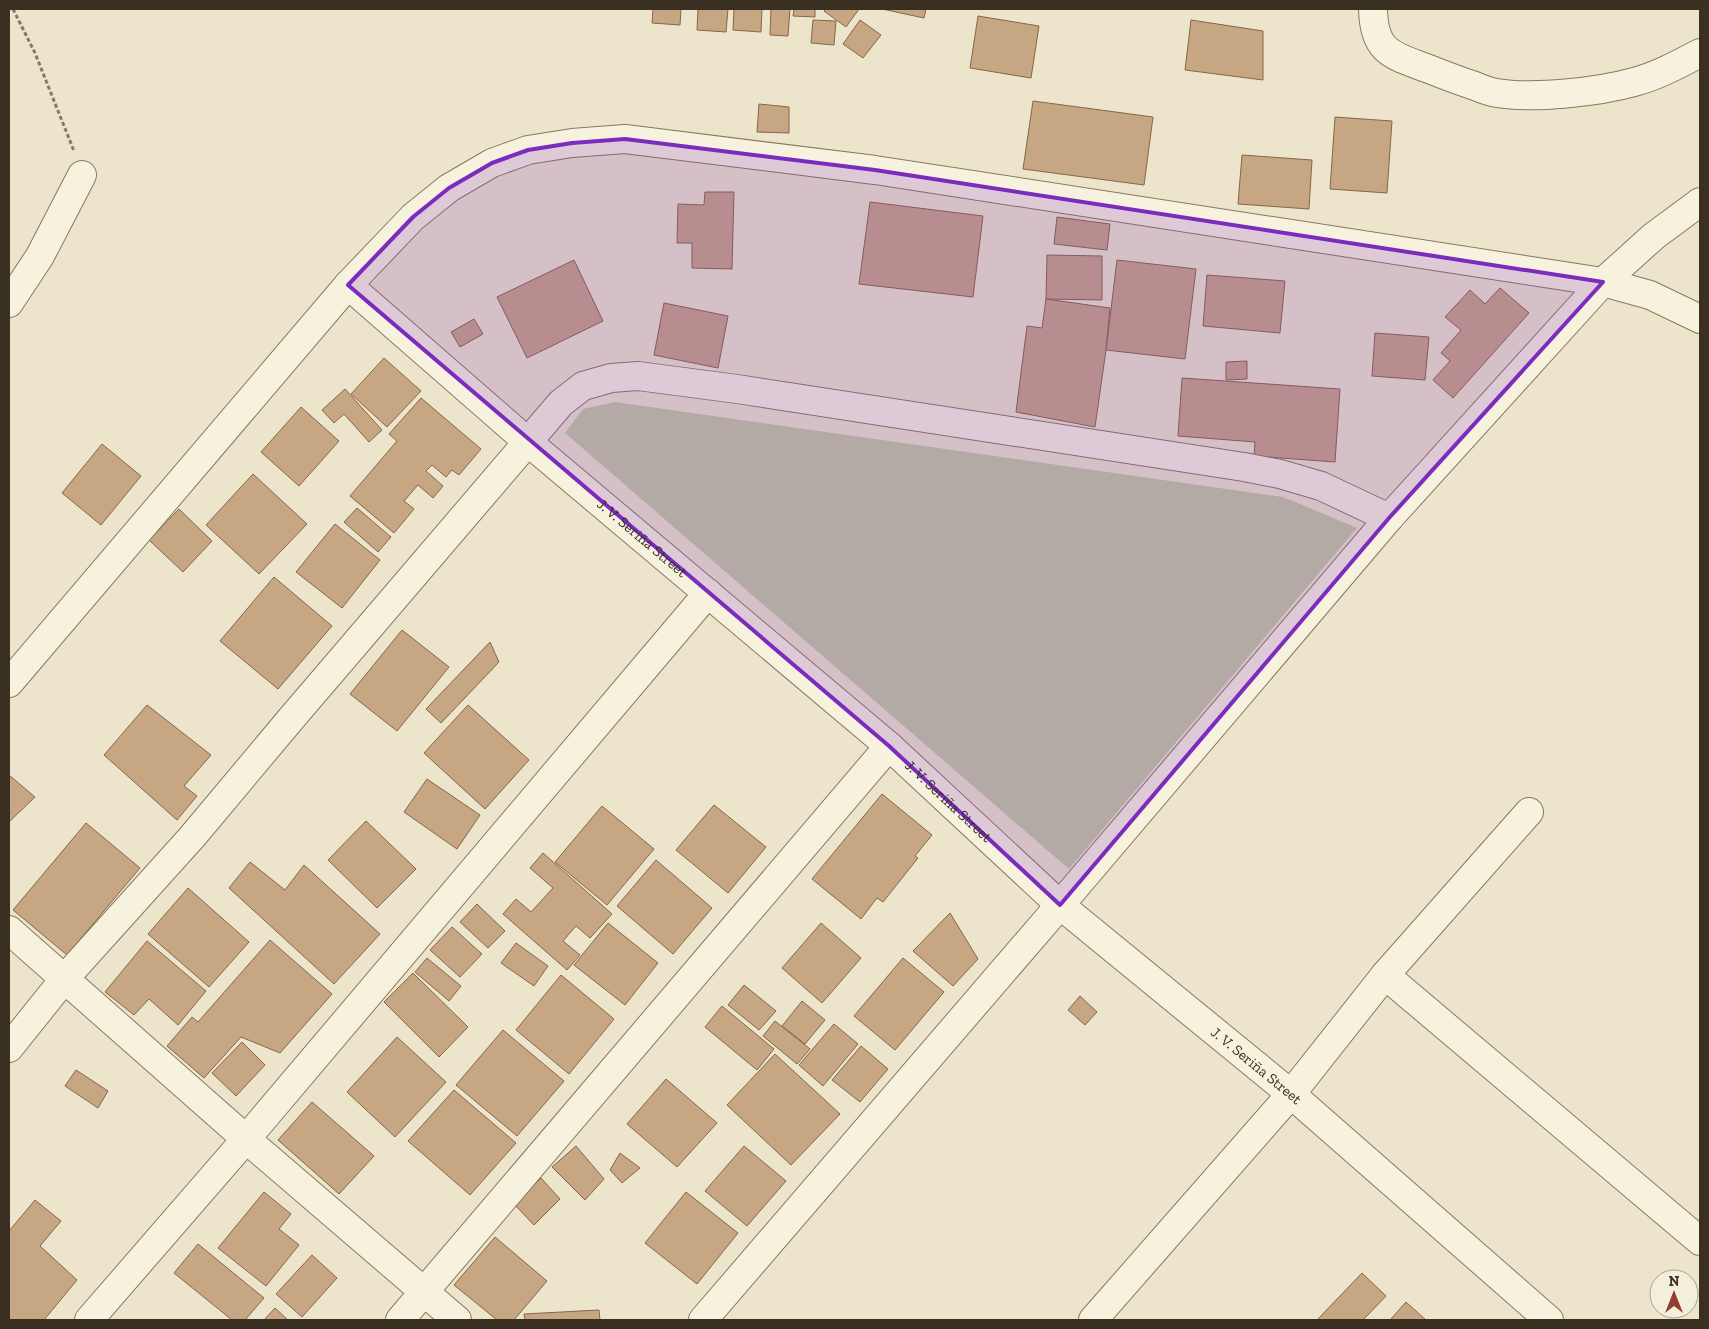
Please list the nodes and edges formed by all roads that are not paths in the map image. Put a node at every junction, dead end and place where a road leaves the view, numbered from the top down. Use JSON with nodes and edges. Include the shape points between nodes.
{"nodes":[{"id":1,"x":1373,"y":9,"type":"edge"},
{"id":2,"x":1700,"y":53,"type":"edge"},
{"id":3,"x":82,"y":175,"type":"road end"},
{"id":4,"x":1700,"y":202,"type":"edge"},
{"id":5,"x":1603,"y":282,"type":"junction"},
{"id":6,"x":348,"y":285,"type":"junction"},
{"id":7,"x":9,"y":302,"type":"edge"},
{"id":8,"x":1700,"y":319,"type":"edge"},
{"id":9,"x":528,"y":442,"type":"junction"},
{"id":10,"x":1389,"y":518,"type":"junction"},
{"id":11,"x":708,"y":593,"type":"junction"},
{"id":12,"x":9,"y":683,"type":"edge"},
{"id":13,"x":889,"y":746,"type":"junction"},
{"id":14,"x":1529,"y":812,"type":"dead end"},
{"id":15,"x":1060,"y":905,"type":"junction"},
{"id":16,"x":9,"y":930,"type":"edge"},
{"id":17,"x":1385,"y":975,"type":"junction"},
{"id":18,"x":65,"y":978,"type":"junction"},
{"id":19,"x":9,"y":1048,"type":"edge"},
{"id":20,"x":1291,"y":1094,"type":"junction"},
{"id":21,"x":246,"y":1139,"type":"junction"},
{"id":22,"x":1700,"y":1241,"type":"edge"},
{"id":23,"x":424,"y":1292,"type":"junction"},
{"id":24,"x":89,"y":1320,"type":"edge"},
{"id":25,"x":400,"y":1320,"type":"edge"},
{"id":26,"x":457,"y":1320,"type":"edge"},
{"id":27,"x":703,"y":1320,"type":"edge"},
{"id":28,"x":1093,"y":1320,"type":"edge"},
{"id":29,"x":1549,"y":1320,"type":"edge"}],
"edges":[{"from":1,"to":2,"type":"street","via":[[1374,30],[1384,48],[1406,60],[1496,93],[1537,95],[1604,89],[1635,82]]},
{"from":3,"to":7,"type":"street","via":[[40,256]]},
{"from":4,"to":5,"type":"street","via":[[1654,236]]},
{"from":5,"to":6,"type":"street","via":[[875,170],[625,139],[572,142],[528,150],[492,163],[449,188],[413,217]]},
{"from":5,"to":8,"type":"street","via":[[1650,295]]},
{"from":5,"to":10,"type":"street"},
{"from":6,"to":9,"type":"street","name":"J. V. Seriña Street"},
{"from":6,"to":12,"type":"street"},
{"from":9,"to":10,"type":"street","via":[[561,403],[583,386],[611,378],[638,376],[1280,474],[1321,486]]},
{"from":9,"to":11,"type":"street","name":"J. V. Seriña Street"},
{"from":9,"to":18,"type":"street","via":[[192,838]]},
{"from":10,"to":15,"type":"street"},
{"from":11,"to":13,"type":"street","name":"J. V. Seriña Street"},
{"from":11,"to":21,"type":"street"},
{"from":13,"to":15,"type":"street","name":"J. V. Seriña Street"},
{"from":13,"to":23,"type":"street"},
{"from":14,"to":17,"type":"street"},
{"from":15,"to":20,"type":"street","name":"J. V. Seriña Street"},
{"from":15,"to":27,"type":"street"},
{"from":16,"to":18,"type":"street"},
{"from":17,"to":20,"type":"street"},
{"from":17,"to":22,"type":"street"},
{"from":18,"to":19,"type":"street"},
{"from":18,"to":21,"type":"street"},
{"from":20,"to":28,"type":"street"},
{"from":20,"to":29,"type":"street","name":"J. V. Seriña Street"},
{"from":21,"to":23,"type":"street"},
{"from":21,"to":24,"type":"street"},
{"from":23,"to":25,"type":"street"},
{"from":23,"to":26,"type":"street"}]}
